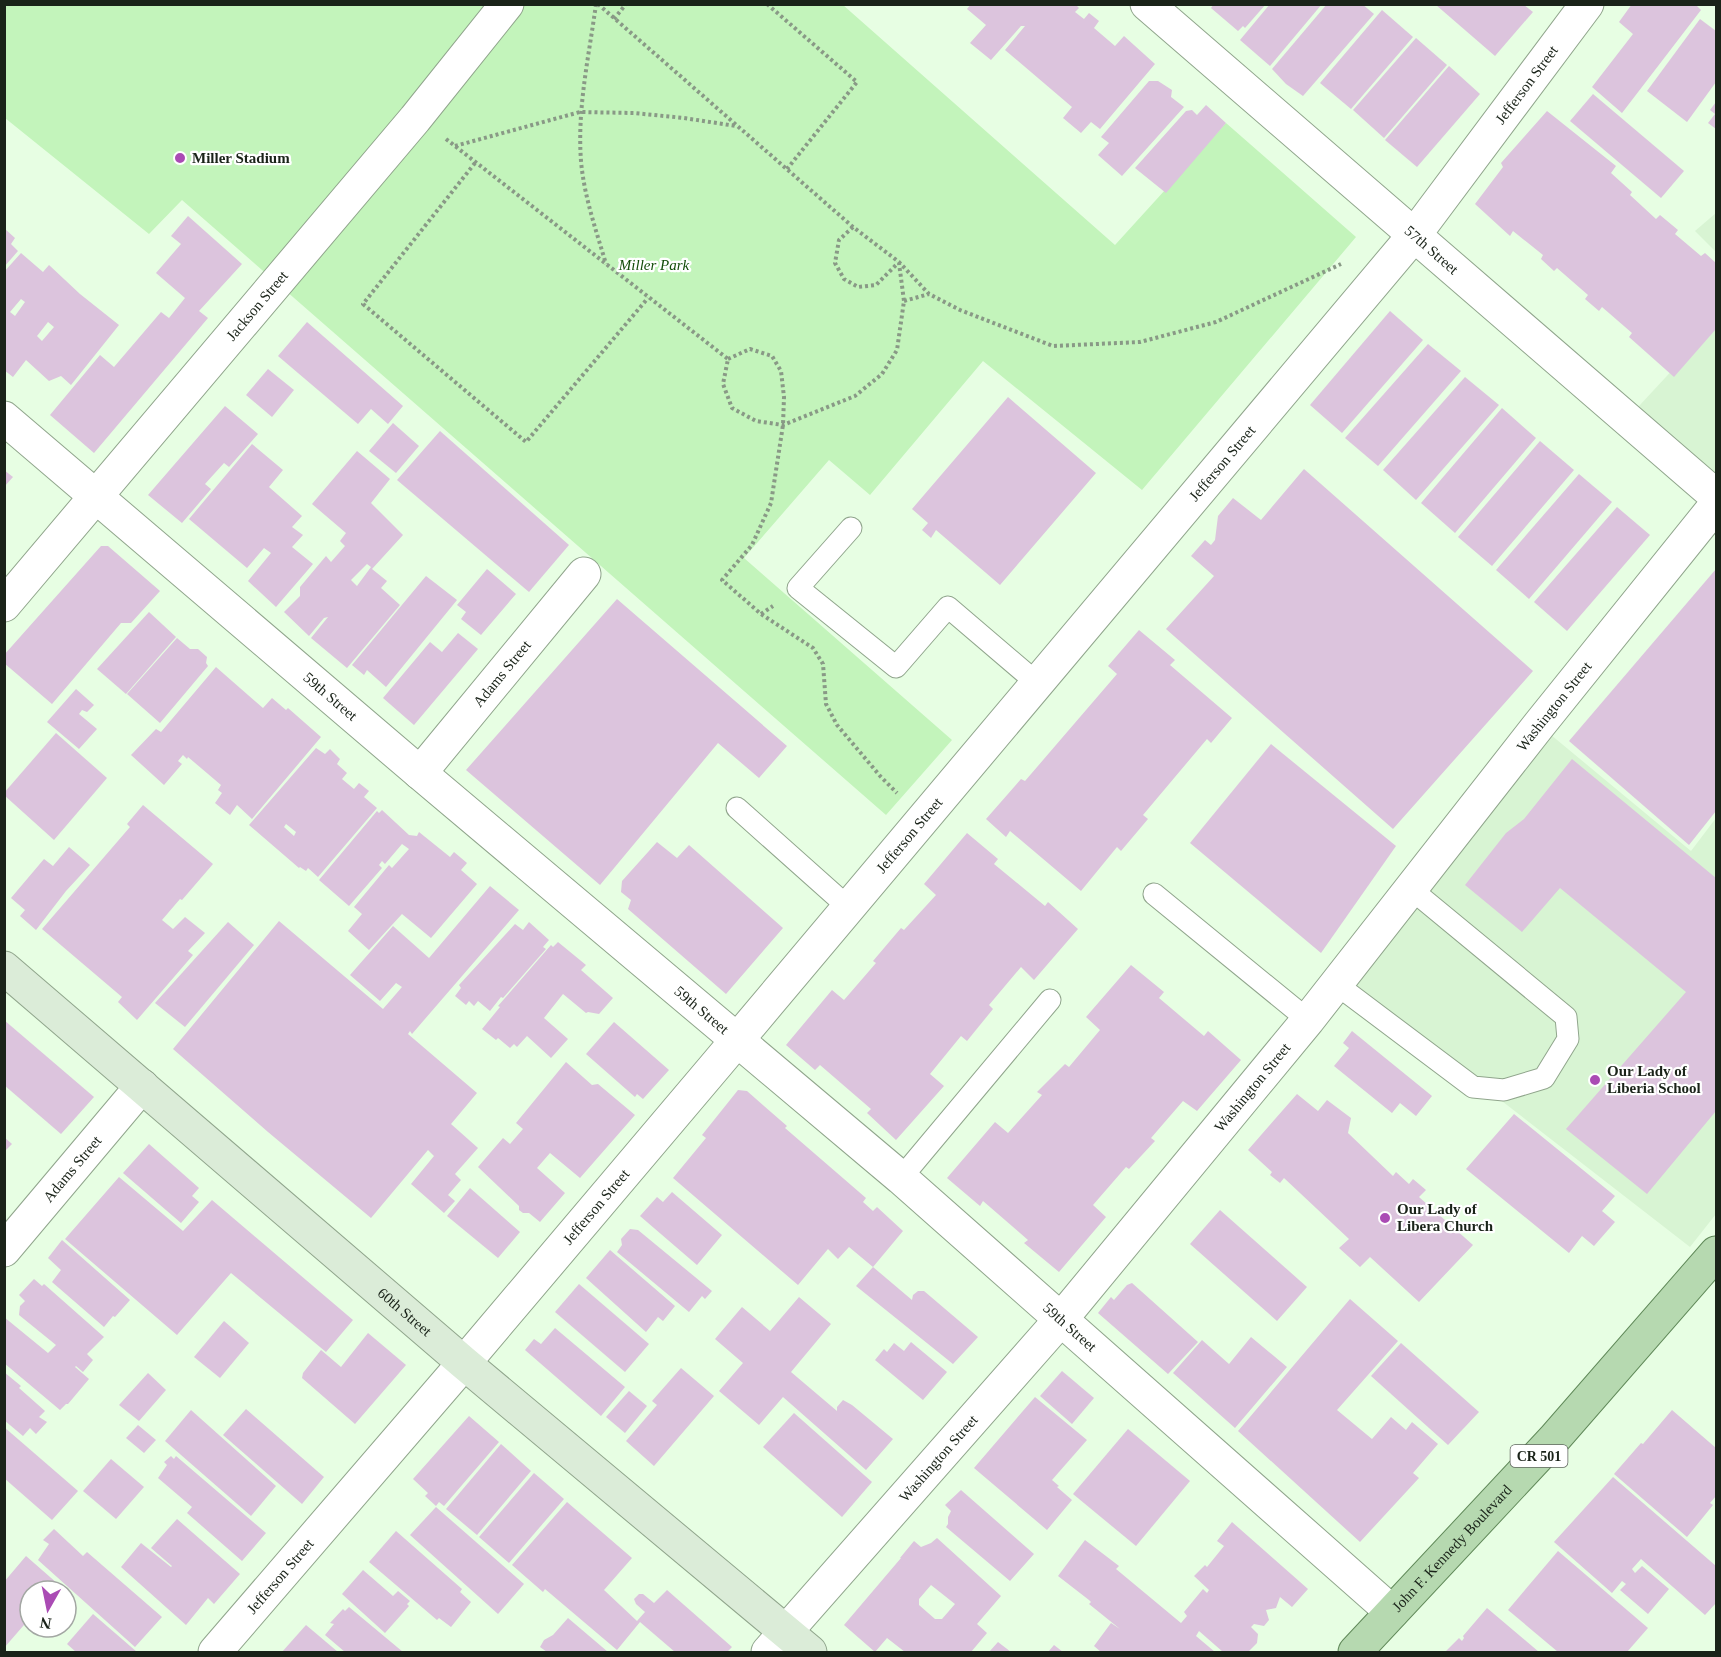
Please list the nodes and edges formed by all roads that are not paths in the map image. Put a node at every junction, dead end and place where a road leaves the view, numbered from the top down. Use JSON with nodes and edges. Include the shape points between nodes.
{"nodes":[{"id":1,"x":507,"y":4,"type":"edge"},
{"id":2,"x":1147,"y":4,"type":"edge"},
{"id":3,"x":1587,"y":4,"type":"edge"},
{"id":4,"x":1415,"y":234,"type":"junction"},
{"id":5,"x":4,"y":418,"type":"edge"},
{"id":6,"x":98,"y":496,"type":"junction"},
{"id":7,"x":1716,"y":496,"type":"edge"},
{"id":8,"x":1716,"y":505,"type":"edge"},
{"id":9,"x":851,"y":528,"type":"dead end"},
{"id":10,"x":584,"y":574,"type":"dead end"},
{"id":11,"x":4,"y":605,"type":"edge"},
{"id":12,"x":1037,"y":683,"type":"junction"},
{"id":13,"x":420,"y":773,"type":"junction"},
{"id":14,"x":737,"y":808,"type":"dead end"},
{"id":15,"x":1411,"y":889,"type":"junction"},
{"id":16,"x":1154,"y":894,"type":"dead end"},
{"id":17,"x":848,"y":907,"type":"junction"},
{"id":18,"x":4,"y":968,"type":"edge"},
{"id":19,"x":1336,"y":984,"type":"junction"},
{"id":20,"x":1050,"y":1000,"type":"dead end"},
{"id":21,"x":1308,"y":1020,"type":"junction"},
{"id":22,"x":736,"y":1041,"type":"junction"},
{"id":23,"x":142,"y":1086,"type":"junction"},
{"id":24,"x":901,"y":1178,"type":"junction"},
{"id":25,"x":4,"y":1250,"type":"edge"},
{"id":26,"x":1716,"y":1253,"type":"edge"},
{"id":27,"x":1062,"y":1318,"type":"junction"},
{"id":28,"x":464,"y":1363,"type":"junction"},
{"id":29,"x":1392,"y":1612,"type":"junction"},
{"id":30,"x":777,"y":1642,"type":"edge"},
{"id":31,"x":215,"y":1653,"type":"edge"},
{"id":32,"x":810,"y":1653,"type":"edge"},
{"id":33,"x":1354,"y":1653,"type":"edge"}],
"edges":[{"from":1,"to":6,"type":"street","name":"Jackson Street"},
{"from":2,"to":4,"type":"street","name":"57th Street"},
{"from":3,"to":4,"type":"street","name":"Jefferson Street"},
{"from":4,"to":7,"type":"street","name":"57th Street"},
{"from":4,"to":12,"type":"street","name":"Jefferson Street"},
{"from":5,"to":6,"type":"street","name":"59th Street"},
{"from":6,"to":11,"type":"street","name":"Jackson Street"},
{"from":6,"to":13,"type":"street","name":"59th Street"},
{"from":8,"to":15,"type":"street","name":"Washington Street"},
{"from":9,"to":12,"type":"lane","via":[[798,588],[896,667],[948,607]]},
{"from":10,"to":13,"type":"street","name":"Adams Street"},
{"from":12,"to":17,"type":"street","name":"Jefferson Street"},
{"from":13,"to":22,"type":"street","name":"59th Street"},
{"from":14,"to":17,"type":"lane"},
{"from":15,"to":19,"type":"street","name":"Washington Street"},
{"from":15,"to":19,"type":"lane","via":[[1566,1017],[1568,1040],[1544,1078],[1504,1090],[1473,1087]]},
{"from":16,"to":21,"type":"lane"},
{"from":17,"to":22,"type":"street","name":"Jefferson Street"},
{"from":18,"to":23,"type":"street","name":"60th Street"},
{"from":19,"to":21,"type":"street","name":"Washington Street"},
{"from":20,"to":24,"type":"lane"},
{"from":21,"to":27,"type":"street","name":"Washington Street"},
{"from":22,"to":24,"type":"street","name":"59th Street"},
{"from":22,"to":28,"type":"street","name":"Jefferson Street"},
{"from":23,"to":25,"type":"street","name":"Adams Street"},
{"from":23,"to":28,"type":"street","name":"60th Street"},
{"from":24,"to":27,"type":"street","name":"59th Street"},
{"from":26,"to":29,"type":"main road","name":"John F. Kennedy Boulevard","number":"CR 501","via":[[1554,1439]]},
{"from":27,"to":29,"type":"street","name":"59th Street"},
{"from":27,"to":30,"type":"street","name":"Washington Street"},
{"from":28,"to":30,"type":"street","name":"60th Street"},
{"from":28,"to":31,"type":"street","name":"Jefferson Street"},
{"from":29,"to":33,"type":"main road","name":"John F. Kennedy Boulevard","number":"CR 501"},
{"from":30,"to":32,"type":"street","name":"60th Street"}]}
